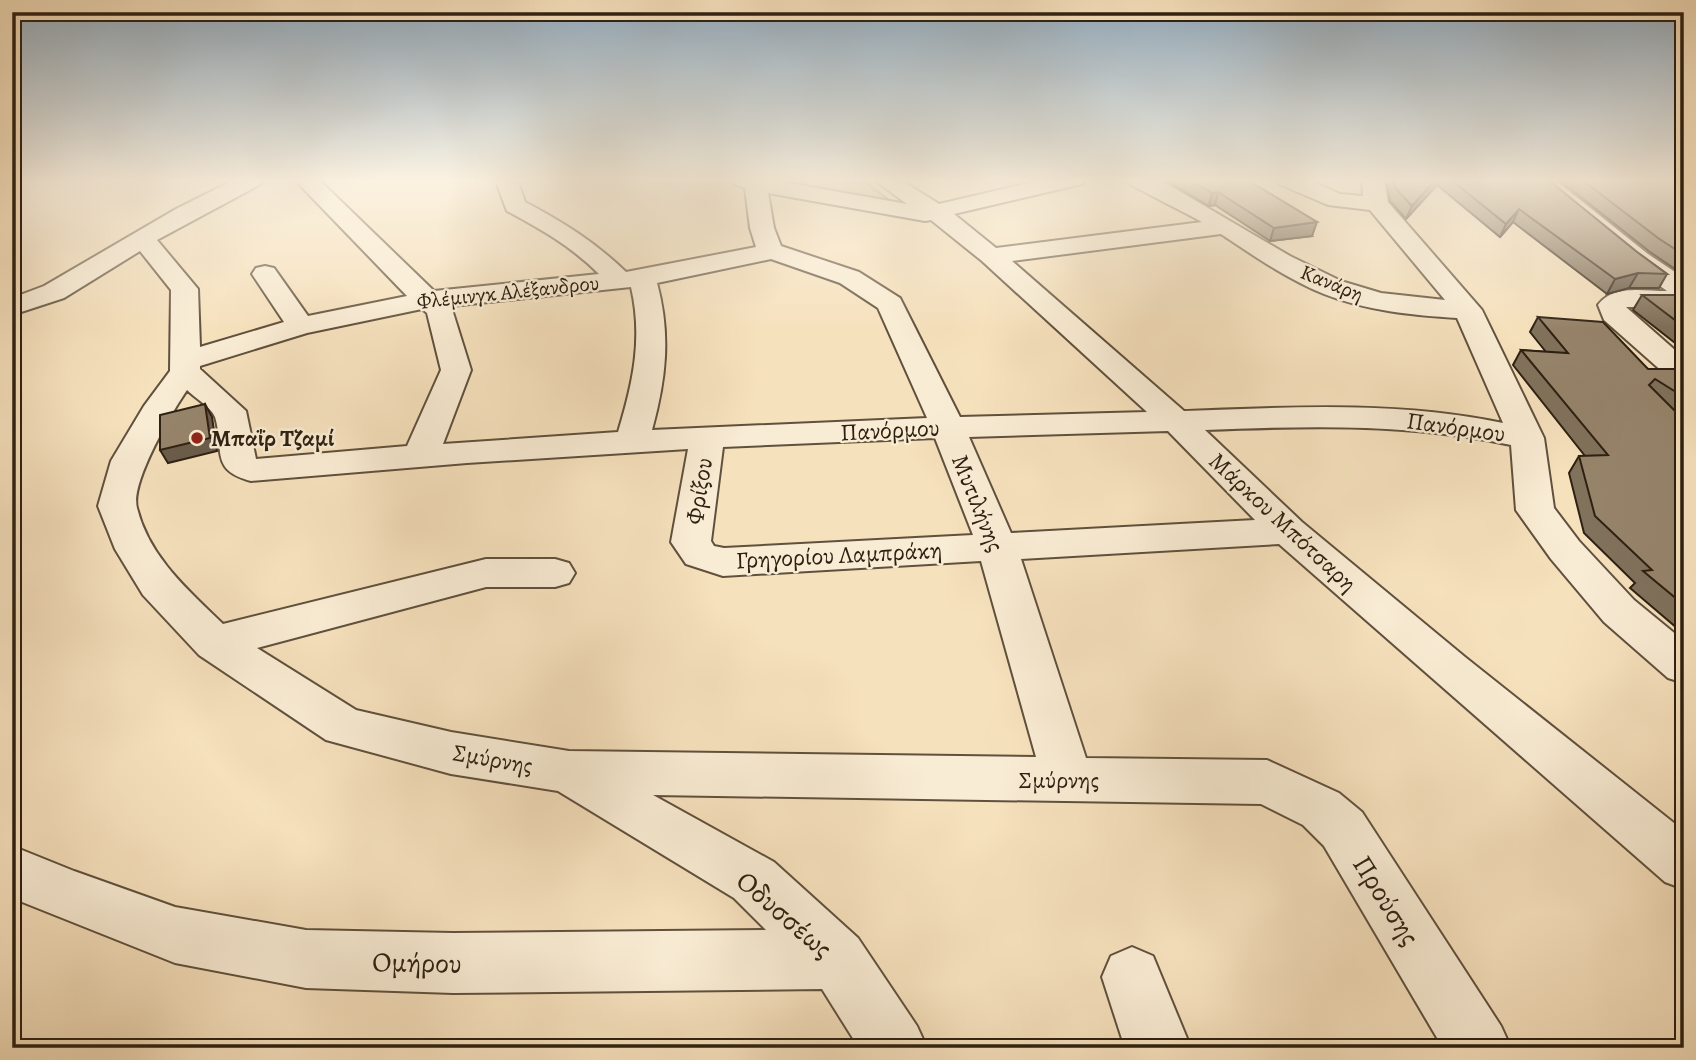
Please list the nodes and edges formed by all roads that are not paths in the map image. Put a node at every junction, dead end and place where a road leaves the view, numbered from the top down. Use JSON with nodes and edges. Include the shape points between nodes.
{"nodes":[{"id":1,"x":162,"y":228,"type":"edge"},
{"id":2,"x":339,"y":228,"type":"edge"},
{"id":3,"x":557,"y":228,"type":"edge"},
{"id":4,"x":764,"y":228,"type":"edge"},
{"id":5,"x":956,"y":228,"type":"edge"},
{"id":6,"x":1219,"y":228,"type":"edge"},
{"id":7,"x":1223,"y":228,"type":"edge"},
{"id":8,"x":1404,"y":228,"type":"edge"},
{"id":9,"x":1609,"y":228,"type":"edge"},
{"id":10,"x":144,"y":240,"type":"junction"},
{"id":11,"x":772,"y":251,"type":"junction"},
{"id":12,"x":992,"y":256,"type":"junction"},
{"id":13,"x":1661,"y":259,"type":"edge"},
{"id":14,"x":1684,"y":272,"type":"edge"},
{"id":15,"x":265,"y":274,"type":"dead end"},
{"id":16,"x":631,"y":279,"type":"junction"},
{"id":17,"x":1684,"y":290,"type":"edge"},
{"id":18,"x":1684,"y":299,"type":"edge"},
{"id":19,"x":426,"y":300,"type":"junction"},
{"id":20,"x":12,"y":307,"type":"edge"},
{"id":21,"x":1468,"y":310,"type":"junction"},
{"id":22,"x":301,"y":326,"type":"junction"},
{"id":23,"x":185,"y":366,"type":"junction"},
{"id":24,"x":1684,"y":374,"type":"edge"},
{"id":25,"x":1177,"y":422,"type":"junction"},
{"id":26,"x":948,"y":427,"type":"junction"},
{"id":27,"x":1527,"y":438,"type":"junction"},
{"id":28,"x":707,"y":439,"type":"junction"},
{"id":29,"x":632,"y":443,"type":"junction"},
{"id":30,"x":421,"y":454,"type":"junction"},
{"id":31,"x":1288,"y":531,"type":"junction"},
{"id":32,"x":691,"y":542,"type":"joint"},
{"id":33,"x":997,"y":547,"type":"junction"},
{"id":34,"x":555,"y":573,"type":"dead end"},
{"id":35,"x":215,"y":643,"type":"junction"},
{"id":36,"x":1684,"y":666,"type":"edge"},
{"id":37,"x":569,"y":772,"type":"junction"},
{"id":38,"x":1068,"y":781,"type":"junction"},
{"id":39,"x":1267,"y":782,"type":"joint"},
{"id":40,"x":1684,"y":864,"type":"edge"},
{"id":41,"x":12,"y":871,"type":"edge"},
{"id":42,"x":837,"y":958,"type":"junction"},
{"id":43,"x":1132,"y":977,"type":"dead end"},
{"id":44,"x":895,"y":1048,"type":"edge"},
{"id":45,"x":1159,"y":1048,"type":"edge"},
{"id":46,"x":1479,"y":1048,"type":"edge"}],
"edges":[{"from":1,"to":10,"type":"street"},
{"from":2,"to":19,"type":"street"},
{"from":3,"to":16,"type":"street"},
{"from":4,"to":11,"type":"street"},
{"from":5,"to":12,"type":"street","name":"Μάρκου Μπότσαρη"},
{"from":6,"to":12,"type":"street"},
{"from":7,"to":21,"type":"street","name":"Κανάρη","via":[[1330,287],[1362,298]]},
{"from":8,"to":21,"type":"street"},
{"from":9,"to":13,"type":"street"},
{"from":10,"to":20,"type":"street","via":[[54,292]]},
{"from":10,"to":23,"type":"street","via":[[185,289]]},
{"from":11,"to":16,"type":"street","name":"Φλέμινγκ Αλέξανδρου"},
{"from":11,"to":26,"type":"street","name":"Mυτιλήνης","via":[[849,277],[890,304]]},
{"from":12,"to":25,"type":"street","name":"Μάρκου Μπότσαρη"},
{"from":13,"to":14,"type":"street"},
{"from":13,"to":17,"type":"street"},
{"from":15,"to":22,"type":"street"},
{"from":16,"to":19,"type":"street","name":"Φλέμινγκ Αλέξανδρου"},
{"from":16,"to":29,"type":"street","via":[[653,330],[653,366]]},
{"from":18,"to":24,"type":"street","via":[[1618,299],[1612,305],[1614,314]]},
{"from":19,"to":22,"type":"street","name":"Φλέμινγκ Αλέξανδρου"},
{"from":19,"to":30,"type":"street","via":[[440,310],[456,370]]},
{"from":21,"to":27,"type":"street"},
{"from":22,"to":23,"type":"street","name":"Φλέμινγκ Αλέξανδρου"},
{"from":23,"to":30,"type":"street","name":"Πανόρμου","via":[[230,411],[240,465],[251,470]]},
{"from":23,"to":35,"type":"street","name":"Σμύρνης","via":[[129,461],[117,506],[135,549],[158,585]]},
{"from":25,"to":26,"type":"street","name":"Πανόρμου"},
{"from":25,"to":27,"type":"street","name":"Πανόρμου","via":[[1348,416],[1425,419]]},
{"from":25,"to":31,"type":"street","name":"Μάρκου Μπότσαρη"},
{"from":26,"to":28,"type":"street","name":"Πανόρμου"},
{"from":26,"to":33,"type":"street","name":"Mυτιλήνης"},
{"from":27,"to":36,"type":"street","via":[[1535,510],[1619,611]]},
{"from":28,"to":29,"type":"street","name":"Πανόρμου"},
{"from":28,"to":32,"type":"street","name":"Φρίξου"},
{"from":29,"to":30,"type":"street","name":"Πανόρμου"},
{"from":31,"to":33,"type":"street","name":"Γρηγορίου Λαμπράκη"},
{"from":31,"to":40,"type":"street","name":"Μάρκου Μπότσαρη"},
{"from":32,"to":33,"type":"street","name":"Γρηγορίου Λαμπράκη","via":[[700,555],[723,562]]},
{"from":33,"to":38,"type":"street","name":"Mυτιλήνης"},
{"from":34,"to":35,"type":"street","via":[[486,573]]},
{"from":35,"to":37,"type":"street","name":"Σμύρνης","via":[[344,726],[451,753]]},
{"from":37,"to":38,"type":"street","name":"Σμύρνης"},
{"from":37,"to":42,"type":"street","name":"Οδυσσέως","via":[[754,880]]},
{"from":38,"to":39,"type":"street","name":"Σμύρνης"},
{"from":39,"to":46,"type":"street","name":"Προύσης","via":[[1321,809],[1343,829]]},
{"from":41,"to":42,"type":"street","name":"Ομήρου","via":[[175,935],[306,959],[467,963]]},
{"from":42,"to":44,"type":"street","name":"Οδυσσέως"},
{"from":43,"to":45,"type":"street"}]}
